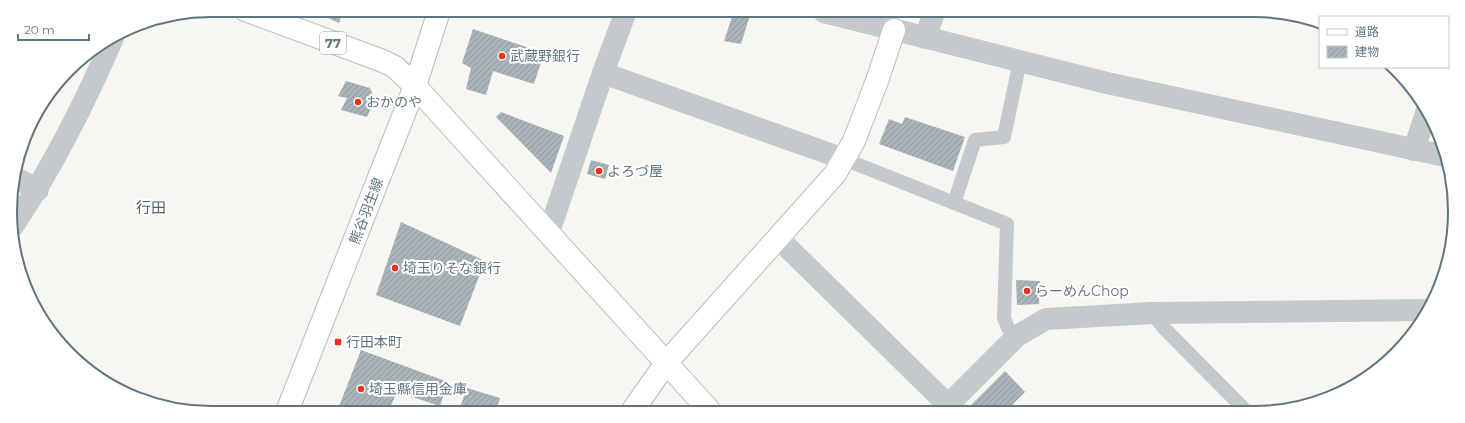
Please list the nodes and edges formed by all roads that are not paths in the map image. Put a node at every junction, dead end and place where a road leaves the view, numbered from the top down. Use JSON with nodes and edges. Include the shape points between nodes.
{"nodes":[{"id":1,"x":264,"y":17,"type":"edge"},
{"id":2,"x":437,"y":17,"type":"edge"},
{"id":3,"x":624,"y":17,"type":"edge"},
{"id":4,"x":843,"y":17,"type":"edge"},
{"id":5,"x":933,"y":17,"type":"edge"},
{"id":6,"x":894,"y":30,"type":"junction"},
{"id":7,"x":925,"y":38,"type":"junction"},
{"id":8,"x":111,"y":45,"type":"edge"},
{"id":9,"x":1020,"y":61,"type":"junction"},
{"id":10,"x":603,"y":73,"type":"junction"},
{"id":11,"x":415,"y":86,"type":"junction"},
{"id":12,"x":1424,"y":118,"type":"edge"},
{"id":13,"x":1414,"y":150,"type":"junction"},
{"id":14,"x":1439,"y":155,"type":"edge"},
{"id":15,"x":844,"y":158,"type":"junction"},
{"id":16,"x":20,"y":180,"type":"edge"},
{"id":17,"x":38,"y":190,"type":"junction"},
{"id":18,"x":954,"y":203,"type":"junction"},
{"id":19,"x":17,"y":221,"type":"edge"},
{"id":20,"x":549,"y":232,"type":"junction"},
{"id":21,"x":778,"y":238,"type":"junction"},
{"id":22,"x":1421,"y":310,"type":"edge"},
{"id":23,"x":1152,"y":313,"type":"junction"},
{"id":24,"x":1017,"y":336,"type":"junction"},
{"id":25,"x":666,"y":363,"type":"junction"},
{"id":26,"x":289,"y":406,"type":"edge"},
{"id":27,"x":636,"y":406,"type":"edge"},
{"id":28,"x":705,"y":406,"type":"edge"},
{"id":29,"x":945,"y":406,"type":"edge"},
{"id":30,"x":951,"y":406,"type":"edge"},
{"id":31,"x":1241,"y":406,"type":"edge"}],
"edges":[{"from":1,"to":11,"type":"street","number":"77","via":[[382,61],[395,68]]},
{"from":2,"to":11,"type":"street","name":"熊谷羽生線"},
{"from":3,"to":10,"type":"street"},
{"from":4,"to":6,"type":"street"},
{"from":5,"to":7,"type":"street"},
{"from":6,"to":7,"type":"street"},
{"from":6,"to":15,"type":"street","via":[[854,141]]},
{"from":7,"to":9,"type":"street"},
{"from":8,"to":17,"type":"street","via":[[71,130]]},
{"from":9,"to":13,"type":"street","via":[[1107,83]]},
{"from":9,"to":18,"type":"lane","via":[[1004,138],[975,140]]},
{"from":10,"to":15,"type":"street"},
{"from":10,"to":20,"type":"street"},
{"from":11,"to":20,"type":"street"},
{"from":11,"to":26,"type":"street","name":"熊谷羽生線"},
{"from":12,"to":13,"type":"street"},
{"from":13,"to":14,"type":"street"},
{"from":15,"to":18,"type":"lane"},
{"from":15,"to":21,"type":"street","via":[[835,174]]},
{"from":16,"to":17,"type":"street"},
{"from":17,"to":19,"type":"street"},
{"from":18,"to":24,"type":"lane","via":[[1007,224],[1004,318],[1008,328]]},
{"from":20,"to":25,"type":"street"},
{"from":21,"to":25,"type":"street"},
{"from":21,"to":29,"type":"street"},
{"from":22,"to":23,"type":"street"},
{"from":23,"to":24,"type":"street","via":[[1046,319]]},
{"from":23,"to":31,"type":"lane"},
{"from":24,"to":30,"type":"street"},
{"from":25,"to":27,"type":"street"},
{"from":25,"to":28,"type":"street"}]}
